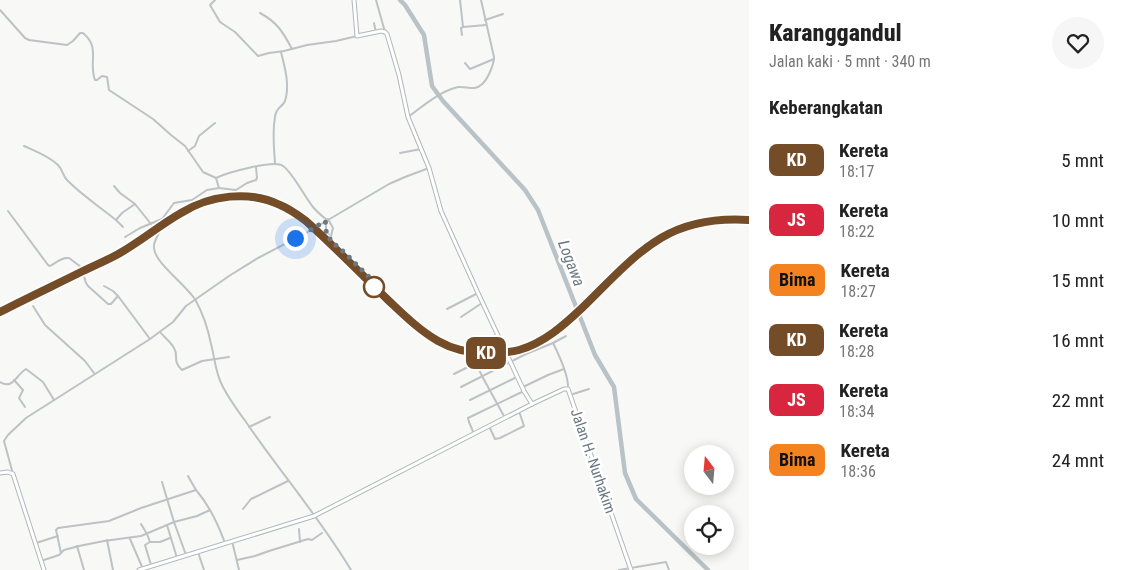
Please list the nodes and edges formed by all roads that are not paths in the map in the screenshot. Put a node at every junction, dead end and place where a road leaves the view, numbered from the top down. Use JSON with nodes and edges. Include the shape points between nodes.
{"nodes":[{"id":1,"x":215,"y":0,"type":"edge"},
{"id":2,"x":354,"y":0,"type":"edge"},
{"id":3,"x":376,"y":0,"type":"edge"},
{"id":4,"x":460,"y":0,"type":"edge"},
{"id":5,"x":481,"y":0,"type":"edge"},
{"id":6,"x":0,"y":10,"type":"edge"},
{"id":7,"x":260,"y":13,"type":"dead end"},
{"id":8,"x":503,"y":14,"type":"dead end"},
{"id":9,"x":485,"y":20,"type":"junction"},
{"id":10,"x":374,"y":23,"type":"dead end"},
{"id":11,"x":486,"y":25,"type":"junction"},
{"id":12,"x":463,"y":27,"type":"junction"},
{"id":13,"x":376,"y":32,"type":"junction"},
{"id":14,"x":385,"y":32,"type":"junction"},
{"id":15,"x":462,"y":35,"type":"dead end"},
{"id":16,"x":357,"y":36,"type":"junction"},
{"id":17,"x":292,"y":49,"type":"junction"},
{"id":18,"x":281,"y":52,"type":"junction"},
{"id":19,"x":494,"y":59,"type":"junction"},
{"id":20,"x":465,"y":63,"type":"dead end"},
{"id":21,"x":408,"y":117,"type":"junction"},
{"id":22,"x":215,"y":123,"type":"dead end"},
{"id":23,"x":24,"y":146,"type":"dead end"},
{"id":24,"x":421,"y":148,"type":"junction"},
{"id":25,"x":188,"y":151,"type":"junction"},
{"id":26,"x":400,"y":153,"type":"dead end"},
{"id":27,"x":275,"y":163,"type":"junction"},
{"id":28,"x":256,"y":167,"type":"junction"},
{"id":29,"x":428,"y":168,"type":"junction"},
{"id":30,"x":216,"y":178,"type":"junction"},
{"id":31,"x":114,"y":186,"type":"dead end"},
{"id":32,"x":219,"y":188,"type":"junction"},
{"id":33,"x":135,"y":204,"type":"junction"},
{"id":34,"x":8,"y":211,"type":"dead end"},
{"id":35,"x":116,"y":220,"type":"junction"},
{"id":36,"x":327,"y":220,"type":"junction"},
{"id":37,"x":151,"y":224,"type":"junction"},
{"id":38,"x":123,"y":227,"type":"dead end"},
{"id":39,"x":160,"y":231,"type":"dead end"},
{"id":40,"x":330,"y":236,"type":"junction"},
{"id":41,"x":125,"y":237,"type":"dead end"},
{"id":42,"x":81,"y":267,"type":"dead end"},
{"id":43,"x":83,"y":273,"type":"dead end"},
{"id":44,"x":104,"y":286,"type":"dead end"},
{"id":45,"x":380,"y":288,"type":"dead end"},
{"id":46,"x":478,"y":293,"type":"junction"},
{"id":47,"x":118,"y":296,"type":"junction"},
{"id":48,"x":196,"y":300,"type":"junction"},
{"id":49,"x":483,"y":303,"type":"junction"},
{"id":50,"x":33,"y":306,"type":"dead end"},
{"id":51,"x":446,"y":309,"type":"dead end"},
{"id":52,"x":461,"y":317,"type":"dead end"},
{"id":53,"x":160,"y":332,"type":"junction"},
{"id":54,"x":566,"y":336,"type":"dead end"},
{"id":55,"x":150,"y":339,"type":"junction"},
{"id":56,"x":553,"y":342,"type":"junction"},
{"id":57,"x":229,"y":356,"type":"dead end"},
{"id":58,"x":499,"y":357,"type":"dead end"},
{"id":59,"x":214,"y":359,"type":"junction"},
{"id":60,"x":511,"y":362,"type":"junction"},
{"id":61,"x":476,"y":363,"type":"junction"},
{"id":62,"x":564,"y":369,"type":"junction"},
{"id":63,"x":94,"y":373,"type":"junction"},
{"id":64,"x":454,"y":374,"type":"dead end"},
{"id":65,"x":482,"y":376,"type":"junction"},
{"id":66,"x":518,"y":376,"type":"junction"},
{"id":67,"x":14,"y":380,"type":"junction"},
{"id":68,"x":0,"y":382,"type":"edge"},
{"id":69,"x":462,"y":387,"type":"dead end"},
{"id":70,"x":523,"y":389,"type":"junction"},
{"id":71,"x":568,"y":389,"type":"junction"},
{"id":72,"x":589,"y":389,"type":"dead end"},
{"id":73,"x":490,"y":391,"type":"junction"},
{"id":74,"x":570,"y":394,"type":"junction"},
{"id":75,"x":54,"y":400,"type":"junction"},
{"id":76,"x":470,"y":400,"type":"dead end"},
{"id":77,"x":497,"y":404,"type":"junction"},
{"id":78,"x":532,"y":404,"type":"junction"},
{"id":79,"x":25,"y":407,"type":"dead end"},
{"id":80,"x":518,"y":412,"type":"junction"},
{"id":81,"x":270,"y":417,"type":"dead end"},
{"id":82,"x":505,"y":418,"type":"junction"},
{"id":83,"x":489,"y":426,"type":"junction"},
{"id":84,"x":249,"y":427,"type":"junction"},
{"id":85,"x":474,"y":434,"type":"junction"},
{"id":86,"x":0,"y":473,"type":"edge"},
{"id":87,"x":13,"y":474,"type":"junction"},
{"id":88,"x":188,"y":476,"type":"dead end"},
{"id":89,"x":288,"y":481,"type":"junction"},
{"id":90,"x":162,"y":482,"type":"dead end"},
{"id":91,"x":196,"y":490,"type":"junction"},
{"id":92,"x":167,"y":500,"type":"junction"},
{"id":93,"x":243,"y":509,"type":"dead end"},
{"id":94,"x":210,"y":510,"type":"junction"},
{"id":95,"x":314,"y":516,"type":"junction"},
{"id":96,"x":174,"y":522,"type":"junction"},
{"id":97,"x":141,"y":524,"type":"dead end"},
{"id":98,"x":167,"y":526,"type":"junction"},
{"id":99,"x":299,"y":529,"type":"dead end"},
{"id":100,"x":322,"y":533,"type":"dead end"},
{"id":101,"x":147,"y":534,"type":"junction"},
{"id":102,"x":58,"y":536,"type":"junction"},
{"id":103,"x":130,"y":538,"type":"junction"},
{"id":104,"x":170,"y":538,"type":"junction"},
{"id":105,"x":107,"y":540,"type":"junction"},
{"id":106,"x":150,"y":542,"type":"junction"},
{"id":107,"x":232,"y":542,"type":"junction"},
{"id":108,"x":300,"y":542,"type":"junction"},
{"id":109,"x":36,"y":543,"type":"junction"},
{"id":110,"x":225,"y":543,"type":"junction"},
{"id":111,"x":77,"y":546,"type":"junction"},
{"id":112,"x":198,"y":552,"type":"junction"},
{"id":113,"x":61,"y":553,"type":"junction"},
{"id":114,"x":186,"y":555,"type":"junction"},
{"id":115,"x":177,"y":558,"type":"junction"},
{"id":116,"x":237,"y":560,"type":"junction"},
{"id":117,"x":41,"y":561,"type":"junction"},
{"id":118,"x":151,"y":566,"type":"junction"},
{"id":119,"x":141,"y":569,"type":"edge"},
{"id":120,"x":631,"y":569,"type":"edge"},
{"id":121,"x":44,"y":570,"type":"edge"},
{"id":122,"x":84,"y":570,"type":"edge"},
{"id":123,"x":113,"y":570,"type":"edge"},
{"id":124,"x":204,"y":570,"type":"edge"},
{"id":125,"x":239,"y":570,"type":"edge"},
{"id":126,"x":351,"y":570,"type":"edge"},
{"id":127,"x":619,"y":570,"type":"edge"},
{"id":128,"x":669,"y":570,"type":"edge"}],
"edges":[{"from":1,"to":18,"type":"street","via":[[210,5],[220,22],[235,32],[257,56]]},
{"from":2,"to":16,"type":"main road"},
{"from":3,"to":14,"type":"street"},
{"from":4,"to":12,"type":"street"},
{"from":5,"to":9,"type":"street"},
{"from":6,"to":25,"type":"street","via":[[29,40],[67,45],[83,33],[92,44],[95,80],[106,77],[109,90],[153,119]]},
{"from":7,"to":17,"type":"street","via":[[280,28]]},
{"from":8,"to":9,"type":"street"},
{"from":9,"to":11,"type":"street"},
{"from":10,"to":13,"type":"street"},
{"from":11,"to":12,"type":"street"},
{"from":11,"to":19,"type":"street"},
{"from":12,"to":15,"type":"street"},
{"from":13,"to":14,"type":"main road"},
{"from":13,"to":16,"type":"main road"},
{"from":14,"to":21,"type":"main road"},
{"from":16,"to":17,"type":"street"},
{"from":17,"to":18,"type":"street"},
{"from":18,"to":27,"type":"street","via":[[287,90],[284,103],[275,115]]},
{"from":19,"to":20,"type":"street","via":[[470,68]]},
{"from":19,"to":21,"type":"street","via":[[480,86],[446,92]]},
{"from":21,"to":24,"type":"main road"},
{"from":22,"to":25,"type":"street"},
{"from":23,"to":35,"type":"street","via":[[56,164],[66,180]]},
{"from":24,"to":26,"type":"street"},
{"from":24,"to":29,"type":"main road"},
{"from":25,"to":30,"type":"street","via":[[203,172]]},
{"from":27,"to":28,"type":"street"},
{"from":27,"to":36,"type":"street","via":[[284,166],[313,207]]},
{"from":28,"to":30,"type":"street"},
{"from":28,"to":32,"type":"street","via":[[256,180],[236,190]]},
{"from":29,"to":36,"type":"street","via":[[400,178]]},
{"from":29,"to":46,"type":"main road","via":[[441,211]]},
{"from":30,"to":32,"type":"street"},
{"from":31,"to":33,"type":"street"},
{"from":32,"to":37,"type":"street","via":[[207,190],[192,200],[174,203],[164,218]]},
{"from":33,"to":35,"type":"street"},
{"from":33,"to":37,"type":"street"},
{"from":34,"to":42,"type":"street","via":[[48,265],[68,257]]},
{"from":35,"to":38,"type":"street"},
{"from":36,"to":40,"type":"street","via":[[326,231]]},
{"from":36,"to":40,"type":"street","via":[[333,228]]},
{"from":36,"to":48,"type":"street","via":[[258,258]]},
{"from":37,"to":41,"type":"street"},
{"from":39,"to":48,"type":"street","via":[[154,243],[155,254]]},
{"from":40,"to":45,"type":"street","via":[[330,240]]},
{"from":43,"to":47,"type":"street","via":[[86,284],[108,304]]},
{"from":44,"to":47,"type":"street"},
{"from":46,"to":49,"type":"main road"},
{"from":46,"to":51,"type":"street"},
{"from":47,"to":55,"type":"street"},
{"from":48,"to":53,"type":"street"},
{"from":48,"to":59,"type":"street","via":[[210,337]]},
{"from":49,"to":52,"type":"street"},
{"from":49,"to":60,"type":"main road"},
{"from":50,"to":63,"type":"street","via":[[45,325]]},
{"from":53,"to":55,"type":"street"},
{"from":53,"to":59,"type":"street","via":[[173,346],[181,370]]},
{"from":54,"to":56,"type":"street"},
{"from":55,"to":63,"type":"street"},
{"from":56,"to":60,"type":"street"},
{"from":56,"to":62,"type":"street"},
{"from":57,"to":59,"type":"street"},
{"from":58,"to":61,"type":"street","via":[[487,357]]},
{"from":59,"to":84,"type":"street","via":[[222,386]]},
{"from":60,"to":65,"type":"street"},
{"from":60,"to":66,"type":"main road"},
{"from":61,"to":64,"type":"street"},
{"from":61,"to":65,"type":"street"},
{"from":62,"to":70,"type":"street"},
{"from":62,"to":71,"type":"street"},
{"from":63,"to":75,"type":"street"},
{"from":65,"to":69,"type":"street"},
{"from":65,"to":73,"type":"street"},
{"from":66,"to":70,"type":"main road"},
{"from":66,"to":73,"type":"street"},
{"from":67,"to":68,"type":"street","via":[[7,386]]},
{"from":67,"to":75,"type":"street","via":[[26,369],[42,382]]},
{"from":67,"to":79,"type":"street","via":[[23,390],[19,398]]},
{"from":70,"to":77,"type":"street"},
{"from":70,"to":78,"type":"main road"},
{"from":71,"to":74,"type":"main road","name":"Jalan H. Nurhakim"},
{"from":71,"to":78,"type":"main road","name":"Jalan H. Nurhakim"},
{"from":72,"to":74,"type":"street"},
{"from":73,"to":76,"type":"street"},
{"from":73,"to":77,"type":"street"},
{"from":74,"to":120,"type":"main road","name":"Jalan H. Nurhakim"},
{"from":75,"to":87,"type":"street","via":[[19,423],[4,439]]},
{"from":77,"to":82,"type":"street"},
{"from":77,"to":85,"type":"street","via":[[468,418]]},
{"from":78,"to":80,"type":"main road","name":"Jalan H. Nurhakim"},
{"from":80,"to":82,"type":"main road","name":"Jalan H. Nurhakim"},
{"from":80,"to":83,"type":"street","via":[[524,426],[497,440]]},
{"from":81,"to":84,"type":"street"},
{"from":82,"to":83,"type":"main road","name":"Jalan H. Nurhakim"},
{"from":83,"to":85,"type":"main road","name":"Jalan H. Nurhakim"},
{"from":84,"to":89,"type":"street"},
{"from":85,"to":95,"type":"main road","name":"Jalan H. Nurhakim"},
{"from":86,"to":87,"type":"main road"},
{"from":87,"to":109,"type":"main road"},
{"from":88,"to":91,"type":"street"},
{"from":89,"to":93,"type":"street","via":[[251,499]]},
{"from":89,"to":95,"type":"street"},
{"from":90,"to":92,"type":"street"},
{"from":91,"to":92,"type":"street"},
{"from":91,"to":94,"type":"street"},
{"from":92,"to":96,"type":"street"},
{"from":92,"to":102,"type":"street","via":[[109,521],[58,528]]},
{"from":94,"to":96,"type":"street"},
{"from":94,"to":110,"type":"street"},
{"from":95,"to":107,"type":"main road","name":"Jalan H. Nurhakim"},
{"from":95,"to":126,"type":"street"},
{"from":96,"to":98,"type":"street"},
{"from":96,"to":114,"type":"street"},
{"from":97,"to":101,"type":"street"},
{"from":98,"to":101,"type":"street"},
{"from":98,"to":104,"type":"street"},
{"from":99,"to":108,"type":"street"},
{"from":100,"to":108,"type":"street","via":[[312,540]]},
{"from":101,"to":103,"type":"street"},
{"from":101,"to":106,"type":"street"},
{"from":102,"to":109,"type":"street"},
{"from":102,"to":113,"type":"street"},
{"from":103,"to":105,"type":"street"},
{"from":103,"to":119,"type":"street"},
{"from":104,"to":106,"type":"street"},
{"from":104,"to":115,"type":"street"},
{"from":105,"to":111,"type":"street"},
{"from":105,"to":123,"type":"street"},
{"from":106,"to":118,"type":"street","via":[[145,545]]},
{"from":107,"to":110,"type":"main road","name":"Jalan H. Nurhakim"},
{"from":107,"to":116,"type":"street"},
{"from":108,"to":116,"type":"street"},
{"from":109,"to":117,"type":"main road"},
{"from":110,"to":112,"type":"main road","name":"Jalan H. Nurhakim"},
{"from":111,"to":113,"type":"street"},
{"from":111,"to":122,"type":"street"},
{"from":112,"to":114,"type":"main road","name":"Jalan H. Nurhakim"},
{"from":112,"to":124,"type":"street"},
{"from":113,"to":117,"type":"street"},
{"from":114,"to":115,"type":"main road","name":"Jalan H. Nurhakim"},
{"from":115,"to":118,"type":"main road","name":"Jalan H. Nurhakim"},
{"from":116,"to":125,"type":"street"},
{"from":117,"to":121,"type":"main road"},
{"from":118,"to":119,"type":"main road","name":"Jalan H. Nurhakim"},
{"from":120,"to":127,"type":"street"},
{"from":120,"to":128,"type":"street","via":[[666,562]]}]}
